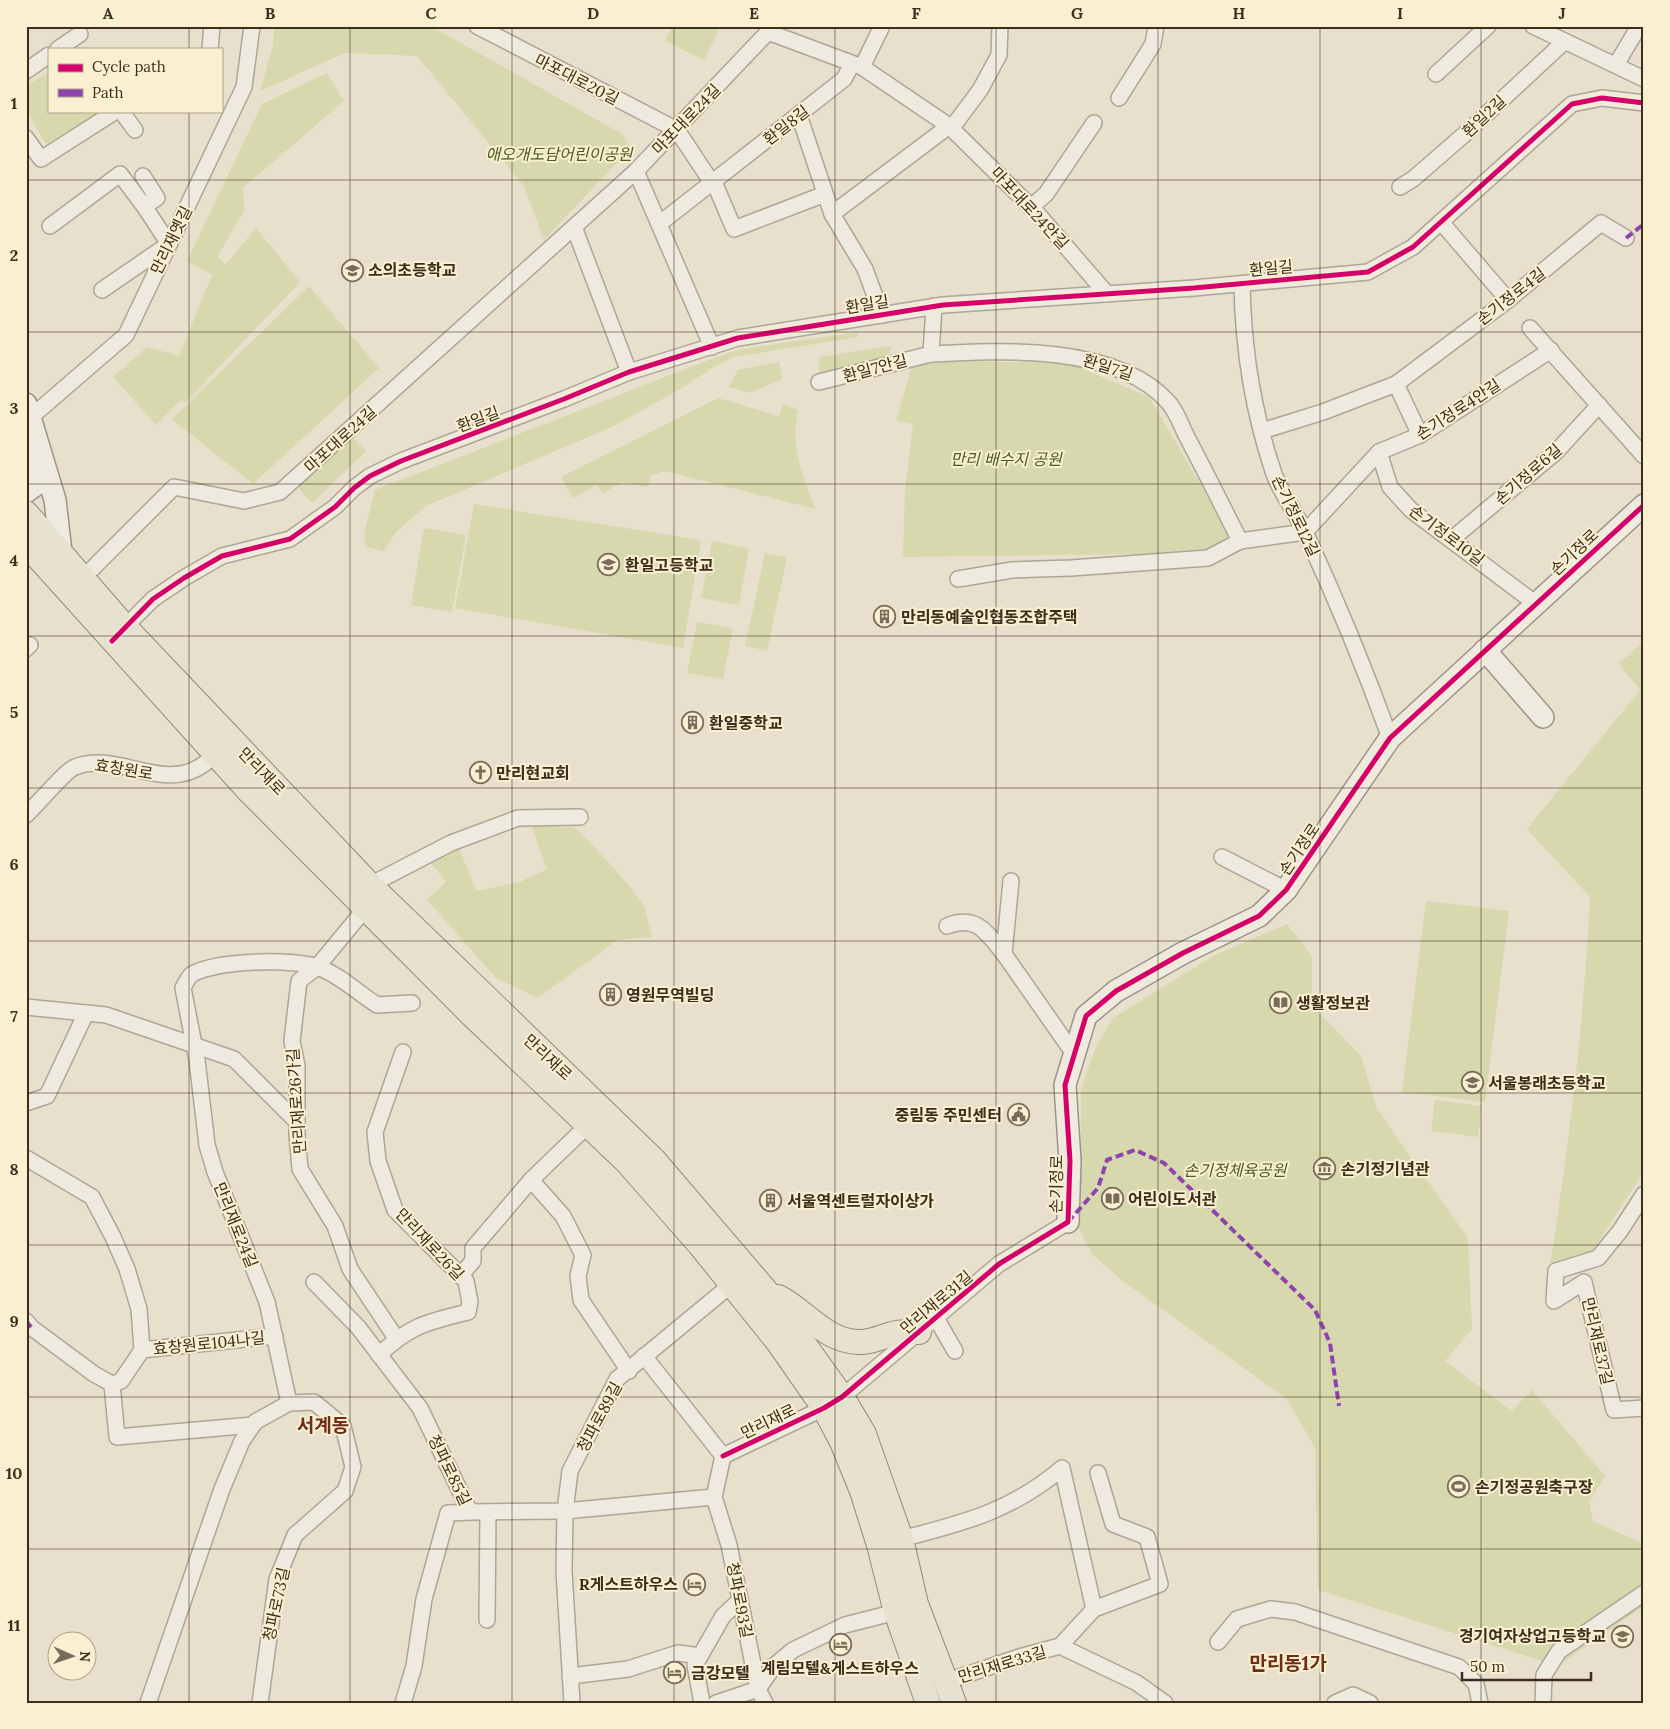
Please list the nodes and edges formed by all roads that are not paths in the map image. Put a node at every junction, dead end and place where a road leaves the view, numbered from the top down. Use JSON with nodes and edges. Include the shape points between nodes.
{"nodes":[{"id":1,"x":212,"y":26,"type":"edge"},
{"id":2,"x":252,"y":26,"type":"edge"},
{"id":3,"x":477,"y":26,"type":"edge"},
{"id":4,"x":882,"y":26,"type":"edge"},
{"id":5,"x":1000,"y":26,"type":"edge"},
{"id":6,"x":1156,"y":26,"type":"edge"},
{"id":7,"x":1488,"y":26,"type":"edge"},
{"id":8,"x":1533,"y":26,"type":"edge"},
{"id":9,"x":1639,"y":26,"type":"edge"},
{"id":10,"x":770,"y":29,"type":"edge"},
{"id":11,"x":80,"y":34,"type":"dead end"},
{"id":12,"x":1564,"y":42,"type":"junction"},
{"id":13,"x":59,"y":48,"type":"edge"},
{"id":14,"x":210,"y":48,"type":"edge"},
{"id":15,"x":48,"y":56,"type":"edge"},
{"id":16,"x":857,"y":65,"type":"junction"},
{"id":17,"x":1616,"y":65,"type":"junction"},
{"id":18,"x":26,"y":71,"type":"edge"},
{"id":19,"x":1436,"y":74,"type":"dead end"},
{"id":20,"x":1644,"y":79,"type":"edge"},
{"id":21,"x":1119,"y":98,"type":"dead end"},
{"id":22,"x":1644,"y":103,"type":"edge"},
{"id":23,"x":114,"y":112,"type":"edge"},
{"id":24,"x":122,"y":112,"type":"edge"},
{"id":25,"x":799,"y":115,"type":"junction"},
{"id":26,"x":1094,"y":123,"type":"dead end"},
{"id":27,"x":950,"y":128,"type":"junction"},
{"id":28,"x":135,"y":130,"type":"dead end"},
{"id":29,"x":677,"y":130,"type":"junction"},
{"id":30,"x":26,"y":138,"type":"edge"},
{"id":31,"x":636,"y":171,"type":"junction"},
{"id":32,"x":143,"y":176,"type":"dead end"},
{"id":33,"x":713,"y":182,"type":"junction"},
{"id":34,"x":1400,"y":187,"type":"dead end"},
{"id":35,"x":825,"y":194,"type":"junction"},
{"id":36,"x":144,"y":206,"type":"junction"},
{"id":37,"x":1031,"y":207,"type":"junction"},
{"id":38,"x":832,"y":214,"type":"junction"},
{"id":39,"x":1441,"y":222,"type":"junction"},
{"id":40,"x":658,"y":224,"type":"junction"},
{"id":41,"x":50,"y":226,"type":"dead end"},
{"id":42,"x":574,"y":227,"type":"junction"},
{"id":43,"x":1626,"y":238,"type":"dead end"},
{"id":44,"x":169,"y":244,"type":"junction"},
{"id":45,"x":1242,"y":284,"type":"junction"},
{"id":46,"x":102,"y":290,"type":"dead end"},
{"id":47,"x":1107,"y":294,"type":"junction"},
{"id":48,"x":1508,"y":300,"type":"junction"},
{"id":49,"x":934,"y":306,"type":"junction"},
{"id":50,"x":882,"y":315,"type":"junction"},
{"id":51,"x":1530,"y":328,"type":"dead end"},
{"id":52,"x":712,"y":348,"type":"junction"},
{"id":53,"x":1550,"y":350,"type":"junction"},
{"id":54,"x":931,"y":354,"type":"junction"},
{"id":55,"x":628,"y":372,"type":"junction"},
{"id":56,"x":819,"y":382,"type":"dead end"},
{"id":57,"x":1396,"y":384,"type":"junction"},
{"id":58,"x":1599,"y":405,"type":"junction"},
{"id":59,"x":31,"y":419,"type":"edge"},
{"id":60,"x":1262,"y":431,"type":"junction"},
{"id":61,"x":1420,"y":435,"type":"junction"},
{"id":62,"x":1379,"y":452,"type":"junction"},
{"id":63,"x":1644,"y":456,"type":"edge"},
{"id":64,"x":26,"y":492,"type":"edge"},
{"id":65,"x":1644,"y":505,"type":"edge"},
{"id":66,"x":26,"y":513,"type":"edge"},
{"id":67,"x":1305,"y":532,"type":"junction"},
{"id":68,"x":1452,"y":539,"type":"junction"},
{"id":69,"x":1240,"y":541,"type":"junction"},
{"id":70,"x":26,"y":544,"type":"edge"},
{"id":71,"x":61,"y":552,"type":"junction"},
{"id":72,"x":958,"y":579,"type":"dead end"},
{"id":73,"x":73,"y":581,"type":"junction"},
{"id":74,"x":1536,"y":604,"type":"junction"},
{"id":75,"x":119,"y":634,"type":"junction"},
{"id":76,"x":1485,"y":650,"type":"junction"},
{"id":77,"x":1543,"y":717,"type":"dead end"},
{"id":78,"x":1390,"y":738,"type":"junction"},
{"id":79,"x":223,"y":746,"type":"junction"},
{"id":80,"x":26,"y":815,"type":"edge"},
{"id":81,"x":580,"y":817,"type":"dead end"},
{"id":82,"x":1222,"y":857,"type":"dead end"},
{"id":83,"x":1011,"y":881,"type":"dead end"},
{"id":84,"x":370,"y":885,"type":"junction"},
{"id":85,"x":1286,"y":890,"type":"junction"},
{"id":86,"x":365,"y":909,"type":"junction"},
{"id":87,"x":947,"y":926,"type":"dead end"},
{"id":88,"x":1004,"y":954,"type":"junction"},
{"id":89,"x":317,"y":966,"type":"junction"},
{"id":90,"x":412,"y":1002,"type":"dead end"},
{"id":91,"x":26,"y":1007,"type":"edge"},
{"id":92,"x":86,"y":1013,"type":"junction"},
{"id":93,"x":194,"y":1044,"type":"junction"},
{"id":94,"x":403,"y":1052,"type":"dead end"},
{"id":95,"x":1074,"y":1054,"type":"junction"},
{"id":96,"x":26,"y":1103,"type":"edge"},
{"id":97,"x":297,"y":1122,"type":"junction"},
{"id":98,"x":588,"y":1124,"type":"junction"},
{"id":99,"x":26,"y":1158,"type":"edge"},
{"id":100,"x":531,"y":1180,"type":"junction"},
{"id":101,"x":1644,"y":1194,"type":"edge"},
{"id":102,"x":1068,"y":1222,"type":"joint"},
{"id":103,"x":460,"y":1276,"type":"junction"},
{"id":104,"x":314,"y":1282,"type":"dead end"},
{"id":105,"x":732,"y":1284,"type":"junction"},
{"id":106,"x":766,"y":1291,"type":"junction"},
{"id":107,"x":927,"y":1325,"type":"junction"},
{"id":108,"x":28,"y":1328,"type":"edge"},
{"id":109,"x":275,"y":1336,"type":"junction"},
{"id":110,"x":396,"y":1338,"type":"junction"},
{"id":111,"x":778,"y":1342,"type":"junction"},
{"id":112,"x":142,"y":1350,"type":"junction"},
{"id":113,"x":955,"y":1351,"type":"dead end"},
{"id":114,"x":379,"y":1355,"type":"junction"},
{"id":115,"x":644,"y":1356,"type":"junction"},
{"id":116,"x":629,"y":1371,"type":"junction"},
{"id":117,"x":112,"y":1384,"type":"junction"},
{"id":118,"x":833,"y":1402,"type":"junction"},
{"id":119,"x":289,"y":1403,"type":"junction"},
{"id":120,"x":1644,"y":1408,"type":"edge"},
{"id":121,"x":253,"y":1425,"type":"junction"},
{"id":122,"x":723,"y":1456,"type":"junction"},
{"id":123,"x":1098,"y":1473,"type":"dead end"},
{"id":124,"x":714,"y":1497,"type":"junction"},
{"id":125,"x":565,"y":1511,"type":"junction"},
{"id":126,"x":470,"y":1512,"type":"junction"},
{"id":127,"x":488,"y":1512,"type":"junction"},
{"id":128,"x":901,"y":1539,"type":"junction"},
{"id":129,"x":1644,"y":1594,"type":"edge"},
{"id":130,"x":740,"y":1600,"type":"junction"},
{"id":131,"x":1094,"y":1609,"type":"junction"},
{"id":132,"x":896,"y":1612,"type":"junction"},
{"id":133,"x":487,"y":1620,"type":"dead end"},
{"id":134,"x":1218,"y":1642,"type":"dead end"},
{"id":135,"x":1060,"y":1646,"type":"junction"},
{"id":136,"x":700,"y":1656,"type":"junction"},
{"id":137,"x":570,"y":1676,"type":"junction"},
{"id":138,"x":758,"y":1689,"type":"junction"},
{"id":139,"x":949,"y":1692,"type":"edge"},
{"id":140,"x":148,"y":1703,"type":"edge"},
{"id":141,"x":260,"y":1703,"type":"edge"},
{"id":142,"x":402,"y":1703,"type":"edge"},
{"id":143,"x":572,"y":1703,"type":"edge"},
{"id":144,"x":702,"y":1703,"type":"edge"},
{"id":145,"x":716,"y":1703,"type":"edge"},
{"id":146,"x":765,"y":1703,"type":"edge"},
{"id":147,"x":928,"y":1703,"type":"edge"},
{"id":148,"x":961,"y":1703,"type":"edge"},
{"id":149,"x":1165,"y":1703,"type":"edge"},
{"id":150,"x":1335,"y":1703,"type":"edge"},
{"id":151,"x":1370,"y":1703,"type":"edge"},
{"id":152,"x":1480,"y":1703,"type":"edge"},
{"id":153,"x":1543,"y":1703,"type":"edge"}],
"edges":[{"from":1,"to":14,"type":"street"},
{"from":2,"to":44,"type":"street","name":"만리재옛길","via":[[244,87]]},
{"from":3,"to":29,"type":"street","name":"마포대로20길"},
{"from":4,"to":16,"type":"street","name":"환일8길"},
{"from":5,"to":27,"type":"street","via":[[999,55],[980,90]]},
{"from":6,"to":21,"type":"street","via":[[1153,44]]},
{"from":7,"to":19,"type":"street"},
{"from":8,"to":12,"type":"street"},
{"from":9,"to":17,"type":"street"},
{"from":10,"to":16,"type":"street","name":"마포대로24안길"},
{"from":10,"to":29,"type":"street","name":"마포대로24길"},
{"from":11,"to":13,"type":"street"},
{"from":12,"to":17,"type":"street"},
{"from":12,"to":34,"type":"street","name":"환일2길","via":[[1466,133]]},
{"from":15,"to":18,"type":"street"},
{"from":16,"to":25,"type":"street","name":"환일8길"},
{"from":16,"to":27,"type":"street","name":"마포대로24안길"},
{"from":17,"to":20,"type":"street"},
{"from":22,"to":39,"type":"street","name":"환일길","via":[[1602,98],[1572,104]]},
{"from":23,"to":30,"type":"street","via":[[41,159]]},
{"from":24,"to":28,"type":"street"},
{"from":25,"to":33,"type":"street","name":"환일8길"},
{"from":25,"to":35,"type":"street","name":"환일길"},
{"from":26,"to":37,"type":"street","via":[[1046,194]]},
{"from":27,"to":37,"type":"street","name":"마포대로24안길"},
{"from":27,"to":38,"type":"street"},
{"from":29,"to":31,"type":"street","name":"마포대로24길"},
{"from":29,"to":33,"type":"street"},
{"from":31,"to":40,"type":"street"},
{"from":31,"to":42,"type":"street","name":"마포대로24길"},
{"from":32,"to":36,"type":"street","via":[[157,198]]},
{"from":33,"to":35,"type":"street","via":[[734,229]]},
{"from":33,"to":40,"type":"street","name":"환일8길"},
{"from":35,"to":38,"type":"street","name":"환일길"},
{"from":36,"to":41,"type":"street","via":[[120,174]]},
{"from":36,"to":44,"type":"street"},
{"from":37,"to":47,"type":"street","name":"마포대로24안길"},
{"from":38,"to":50,"type":"street","name":"환일길","via":[[865,269]]},
{"from":39,"to":45,"type":"street","name":"환일길","via":[[1413,247],[1368,272]]},
{"from":39,"to":48,"type":"street"},
{"from":40,"to":52,"type":"street"},
{"from":42,"to":55,"type":"street"},
{"from":42,"to":73,"type":"street","name":"마포대로24길","via":[[280,492],[244,501],[174,487]]},
{"from":43,"to":48,"type":"street","name":"손기정로4길","via":[[1601,223]]},
{"from":44,"to":46,"type":"street"},
{"from":44,"to":59,"type":"street","name":"만리재옛길","via":[[126,335]]},
{"from":45,"to":47,"type":"street","name":"환일길"},
{"from":45,"to":60,"type":"street","name":"손기정로12길","via":[[1252,399]]},
{"from":47,"to":49,"type":"street","name":"환일길"},
{"from":48,"to":57,"type":"street","name":"손기정로4길"},
{"from":49,"to":50,"type":"street","name":"환일길"},
{"from":49,"to":54,"type":"street"},
{"from":50,"to":52,"type":"street","name":"환일길","via":[[738,338]]},
{"from":51,"to":53,"type":"street"},
{"from":52,"to":55,"type":"street","name":"환일길"},
{"from":53,"to":58,"type":"street"},
{"from":53,"to":61,"type":"street","name":"손기정로4안길"},
{"from":54,"to":56,"type":"street","name":"환일7안길"},
{"from":54,"to":69,"type":"street","name":"환일7길","via":[[1036,352],[1076,356],[1140,378],[1169,403]]},
{"from":55,"to":75,"type":"street","name":"환일길","via":[[370,476],[335,507],[290,539],[222,556],[153,599]]},
{"from":57,"to":60,"type":"street","name":"손기정로4길"},
{"from":57,"to":61,"type":"street"},
{"from":58,"to":63,"type":"street"},
{"from":58,"to":68,"type":"street","name":"손기정로6길","via":[[1556,452]]},
{"from":59,"to":64,"type":"street","via":[[36,485]]},
{"from":59,"to":71,"type":"street","via":[[55,500]]},
{"from":60,"to":67,"type":"street","name":"손기정로12길","via":[[1275,476]]},
{"from":61,"to":62,"type":"street","name":"손기정로4안길"},
{"from":62,"to":67,"type":"street","name":"손기정로4안길"},
{"from":62,"to":68,"type":"street","name":"손기정로10길","via":[[1390,487],[1411,510]]},
{"from":65,"to":74,"type":"street","name":"손기정로"},
{"from":66,"to":71,"type":"main road","name":"만리재로"},
{"from":67,"to":69,"type":"street"},
{"from":67,"to":78,"type":"street","name":"손기정로12길","via":[[1360,656]]},
{"from":68,"to":74,"type":"street","name":"손기정로10길"},
{"from":69,"to":72,"type":"street","via":[[1208,558],[1012,570]]},
{"from":70,"to":73,"type":"main road","name":"만리재로"},
{"from":71,"to":73,"type":"main road","name":"만리재로"},
{"from":73,"to":75,"type":"main road","name":"만리재로"},
{"from":74,"to":76,"type":"street","name":"손기정로"},
{"from":75,"to":79,"type":"main road","name":"만리재로"},
{"from":76,"to":77,"type":"street"},
{"from":76,"to":78,"type":"street","name":"손기정로"},
{"from":78,"to":85,"type":"street","name":"손기정로"},
{"from":79,"to":80,"type":"street","name":"효창원로","via":[[204,765],[178,776],[96,761],[72,767]]},
{"from":79,"to":84,"type":"main road","name":"만리재로"},
{"from":79,"to":86,"type":"main road","name":"만리재로"},
{"from":81,"to":84,"type":"street","via":[[518,818],[451,843]]},
{"from":82,"to":85,"type":"street"},
{"from":83,"to":88,"type":"street"},
{"from":84,"to":106,"type":"main road","name":"만리재로","via":[[654,1160]]},
{"from":85,"to":95,"type":"street","name":"손기정로","via":[[1259,916],[1183,953],[1116,991],[1086,1016]]},
{"from":86,"to":89,"type":"street"},
{"from":86,"to":98,"type":"main road","name":"만리재로"},
{"from":87,"to":88,"type":"street","via":[[970,922],[981,926]]},
{"from":88,"to":95,"type":"street"},
{"from":89,"to":90,"type":"street","name":"만리재로24길","via":[[336,975],[377,1005]]},
{"from":89,"to":93,"type":"street","name":"만리재로24길","via":[[276,962],[225,964],[191,975],[183,988]]},
{"from":89,"to":97,"type":"street","name":"만리재로26가길","via":[[299,981],[292,1041]]},
{"from":91,"to":92,"type":"street"},
{"from":92,"to":93,"type":"street","via":[[106,1016]]},
{"from":92,"to":96,"type":"street","via":[[47,1096]]},
{"from":93,"to":97,"type":"street","via":[[234,1059]]},
{"from":93,"to":109,"type":"street","name":"만리재로24길","via":[[206,1145],[268,1302]]},
{"from":94,"to":103,"type":"street","name":"만리재로26길","via":[[375,1132],[378,1162],[395,1210]]},
{"from":95,"to":102,"type":"street","name":"손기정로","via":[[1065,1085],[1070,1161]]},
{"from":97,"to":110,"type":"street","name":"만리재로26가길","via":[[300,1169],[335,1226],[350,1269]]},
{"from":98,"to":100,"type":"street"},
{"from":98,"to":105,"type":"main road","name":"만리재로","via":[[664,1202]]},
{"from":99,"to":112,"type":"street","name":"효창원로104나길","via":[[92,1197],[127,1269],[140,1309]]},
{"from":100,"to":103,"type":"street","via":[[473,1248],[473,1261]]},
{"from":100,"to":116,"type":"street","via":[[563,1216],[583,1255],[578,1276],[581,1300]]},
{"from":101,"to":120,"type":"street","name":"만리재로37길","via":[[1598,1258],[1556,1271],[1554,1301],[1584,1282],[1614,1410]]},
{"from":102,"to":107,"type":"street","name":"만리재로31길","via":[[999,1264]]},
{"from":103,"to":110,"type":"street","name":"만리재로26길","via":[[466,1282],[470,1302],[468,1312],[411,1329]]},
{"from":104,"to":114,"type":"street","name":"청파로85길","via":[[358,1327]]},
{"from":105,"to":111,"type":"main road","name":"만리재로"},
{"from":105,"to":115,"type":"street","name":"청파로89길"},
{"from":106,"to":107,"type":"main road","via":[[790,1303],[828,1333],[844,1340],[860,1342]]},
{"from":106,"to":111,"type":"main road","via":[[784,1333]]},
{"from":106,"to":118,"type":"main road","name":"만리재로"},
{"from":107,"to":113,"type":"street"},
{"from":107,"to":118,"type":"street","name":"만리재로31길"},
{"from":108,"to":117,"type":"street"},
{"from":109,"to":112,"type":"street","name":"효창원로104나길"},
{"from":109,"to":119,"type":"street","name":"만리재로24길"},
{"from":110,"to":114,"type":"street","name":"만리재로26길"},
{"from":111,"to":118,"type":"main road","name":"만리재로"},
{"from":112,"to":117,"type":"street","via":[[121,1381]]},
{"from":114,"to":126,"type":"street","name":"청파로85길","via":[[420,1408]]},
{"from":115,"to":116,"type":"street","name":"청파로89길"},
{"from":115,"to":122,"type":"street"},
{"from":116,"to":125,"type":"street","name":"청파로89길","via":[[617,1379],[570,1471]]},
{"from":117,"to":121,"type":"street","name":"청파로73길","via":[[117,1437]]},
{"from":118,"to":122,"type":"street","name":"만리재로"},
{"from":118,"to":128,"type":"main road","name":"만리재로","via":[[864,1434]]},
{"from":118,"to":132,"type":"main road","name":"만리재로","via":[[842,1442],[862,1491]]},
{"from":119,"to":121,"type":"street","name":"청파로73길"},
{"from":119,"to":141,"type":"street","name":"청파로73길","via":[[314,1402],[343,1426],[353,1467],[345,1491],[295,1536],[288,1553],[278,1579]]},
{"from":121,"to":140,"type":"street","name":"청파로73길","via":[[242,1441],[222,1489]]},
{"from":122,"to":124,"type":"street","name":"청파로93길"},
{"from":123,"to":131,"type":"street","via":[[1113,1524],[1147,1537],[1160,1584]]},
{"from":124,"to":125,"type":"street"},
{"from":124,"to":130,"type":"street","name":"청파로93길","via":[[729,1545]]},
{"from":125,"to":127,"type":"street"},
{"from":125,"to":137,"type":"street","name":"청파로89길","via":[[564,1571]]},
{"from":126,"to":127,"type":"street"},
{"from":126,"to":142,"type":"street","name":"청파로85길","via":[[448,1513],[424,1600],[414,1666]]},
{"from":127,"to":133,"type":"street"},
{"from":128,"to":131,"type":"street","via":[[960,1524],[1002,1507],[1037,1489],[1062,1468]]},
{"from":128,"to":139,"type":"main road","name":"만리재로","via":[[916,1604]]},
{"from":129,"to":153,"type":"street","via":[[1559,1651],[1544,1675]]},
{"from":130,"to":136,"type":"street","via":[[722,1616]]},
{"from":130,"to":138,"type":"street","name":"청파로93길"},
{"from":131,"to":135,"type":"street"},
{"from":132,"to":138,"type":"street","via":[[845,1625],[793,1650],[774,1666]]},
{"from":132,"to":147,"type":"main road","name":"만리재로"},
{"from":134,"to":152,"type":"street","via":[[1237,1619],[1271,1609],[1296,1612],[1459,1667],[1476,1684]]},
{"from":135,"to":139,"type":"street","name":"만리재로33길","via":[[1019,1657]]},
{"from":135,"to":149,"type":"street","name":"만리재로33길","via":[[1137,1683]]},
{"from":136,"to":137,"type":"street","via":[[678,1653],[628,1669]]},
{"from":136,"to":144,"type":"street","via":[[695,1665]]},
{"from":137,"to":143,"type":"street","name":"청파로89길"},
{"from":138,"to":145,"type":"street"},
{"from":138,"to":146,"type":"street","name":"청파로93길"},
{"from":139,"to":148,"type":"street","name":"만리재로"},
{"from":150,"to":151,"type":"street","via":[[1353,1695]]}]}
